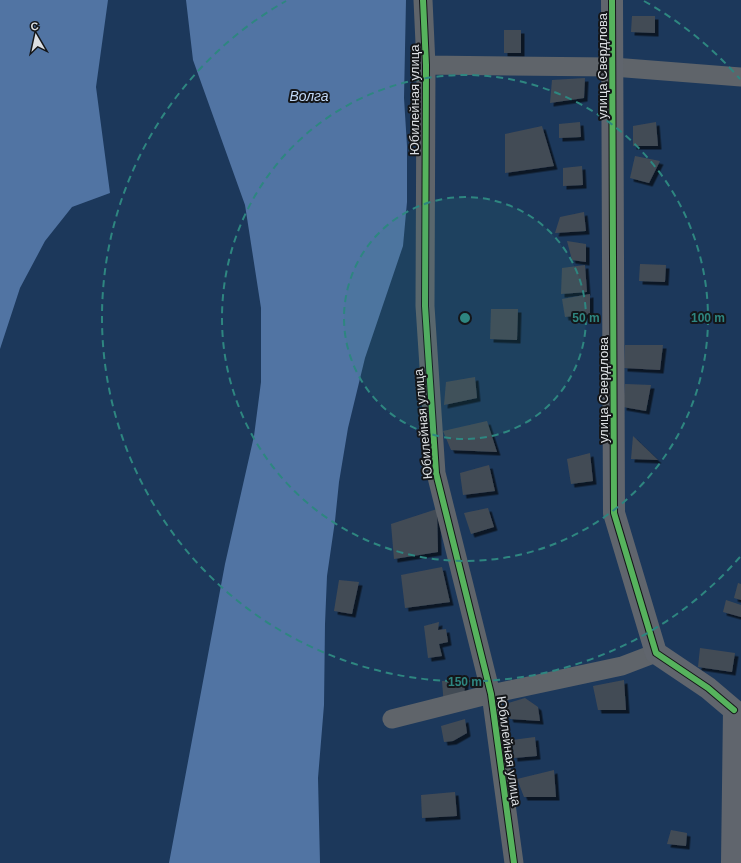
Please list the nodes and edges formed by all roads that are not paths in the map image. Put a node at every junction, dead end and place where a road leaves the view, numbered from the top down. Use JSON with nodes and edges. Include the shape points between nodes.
{"nodes":[{"id":1,"x":423,"y":0,"type":"edge"},
{"id":2,"x":611,"y":5,"type":"edge"},
{"id":3,"x":426,"y":65,"type":"junction"},
{"id":4,"x":613,"y":67,"type":"junction"},
{"id":5,"x":741,"y":77,"type":"edge"},
{"id":6,"x":656,"y":653,"type":"junction"},
{"id":7,"x":490,"y":694,"type":"junction"},
{"id":8,"x":738,"y":707,"type":"edge"},
{"id":9,"x":392,"y":719,"type":"dead end"},
{"id":10,"x":514,"y":863,"type":"edge"},
{"id":11,"x":732,"y":863,"type":"edge"}],
"edges":[{"from":1,"to":3,"type":"street","name":"Юбилейная улица"},
{"from":2,"to":4,"type":"street","name":"улица Свердлова"},
{"from":3,"to":4,"type":"street"},
{"from":3,"to":7,"type":"street","name":"Юбилейная улица","via":[[425,306],[436,473]]},
{"from":4,"to":5,"type":"street"},
{"from":4,"to":6,"type":"street","name":"улица Свердлова","via":[[614,513]]},
{"from":6,"to":7,"type":"street","via":[[622,666]]},
{"from":6,"to":8,"type":"street"},
{"from":7,"to":9,"type":"street"},
{"from":7,"to":10,"type":"street","name":"Юбилейная улица"},
{"from":8,"to":11,"type":"street"}]}
